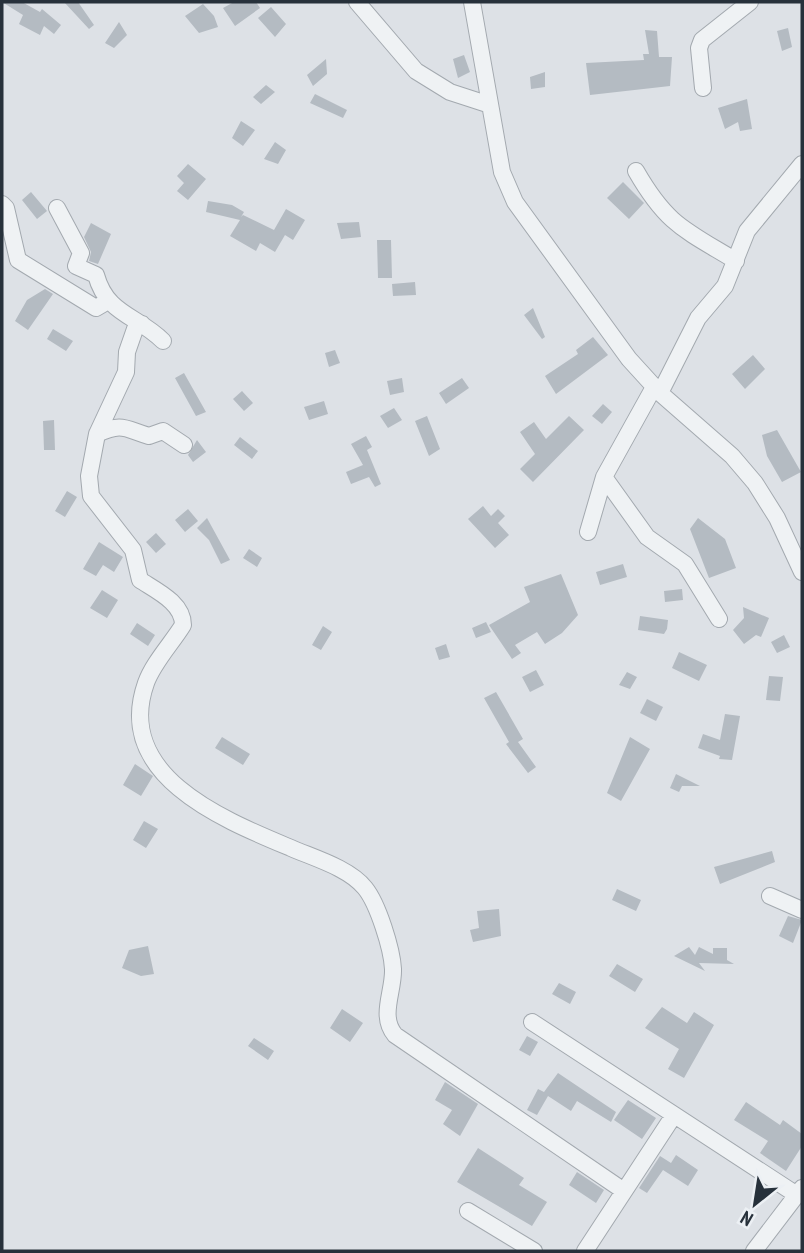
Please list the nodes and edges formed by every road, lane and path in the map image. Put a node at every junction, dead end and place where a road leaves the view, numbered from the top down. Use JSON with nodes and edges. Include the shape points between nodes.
{"nodes":[{"id":1,"x":357,"y":2,"type":"edge"},
{"id":2,"x":472,"y":2,"type":"edge"},
{"id":3,"x":750,"y":2,"type":"edge"},
{"id":4,"x":703,"y":88,"type":"dead end"},
{"id":5,"x":490,"y":105,"type":"junction"},
{"id":6,"x":802,"y":164,"type":"edge"},
{"id":7,"x":636,"y":171,"type":"dead end"},
{"id":8,"x":2,"y":204,"type":"edge"},
{"id":9,"x":57,"y":208,"type":"dead end"},
{"id":10,"x":736,"y":261,"type":"junction"},
{"id":11,"x":108,"y":301,"type":"junction"},
{"id":12,"x":142,"y":324,"type":"junction"},
{"id":13,"x":163,"y":341,"type":"dead end"},
{"id":14,"x":657,"y":390,"type":"junction"},
{"id":15,"x":97,"y":434,"type":"junction"},
{"id":16,"x":184,"y":445,"type":"dead end"},
{"id":17,"x":604,"y":477,"type":"junction"},
{"id":18,"x":588,"y":532,"type":"dead end"},
{"id":19,"x":802,"y":572,"type":"edge"},
{"id":20,"x":719,"y":619,"type":"dead end"},
{"id":21,"x":771,"y":896,"type":"dead end"},
{"id":22,"x":802,"y":910,"type":"edge"},
{"id":23,"x":532,"y":1022,"type":"dead end"},
{"id":24,"x":674,"y":1115,"type":"junction"},
{"id":25,"x":624,"y":1191,"type":"junction"},
{"id":26,"x":799,"y":1191,"type":"edge"},
{"id":27,"x":468,"y":1211,"type":"dead end"},
{"id":28,"x":534,"y":1251,"type":"edge"},
{"id":29,"x":585,"y":1251,"type":"edge"},
{"id":30,"x":754,"y":1251,"type":"edge"}],
"edges":[{"from":1,"to":5,"type":"street","via":[[416,71],[450,92]]},
{"from":2,"to":5,"type":"street"},
{"from":3,"to":4,"type":"street","via":[[702,40]]},
{"from":5,"to":14,"type":"street","via":[[502,172],[515,202],[629,359]]},
{"from":6,"to":10,"type":"street","via":[[747,231]]},
{"from":7,"to":10,"type":"street","via":[[674,224]]},
{"from":8,"to":11,"type":"street","via":[[18,260],[96,308]]},
{"from":9,"to":11,"type":"street","via":[[81,253],[76,266],[96,275]]},
{"from":10,"to":14,"type":"street","via":[[725,286],[698,318]]},
{"from":11,"to":12,"type":"street"},
{"from":12,"to":13,"type":"street"},
{"from":12,"to":15,"type":"street","via":[[135,329],[126,372]]},
{"from":14,"to":17,"type":"street"},
{"from":14,"to":19,"type":"street","via":[[732,456],[755,483]]},
{"from":15,"to":16,"type":"street","via":[[124,425],[149,436],[163,431]]},
{"from":15,"to":25,"type":"street","via":[[89,476],[91,496],[133,550],[140,579],[180,608],[183,617],[183,625],[146,682],[141,703],[143,738],[159,771],[220,816],[322,861],[366,889],[386,934],[393,968],[388,1027]]},
{"from":17,"to":18,"type":"street"},
{"from":17,"to":20,"type":"street","via":[[647,537],[685,564]]},
{"from":21,"to":22,"type":"street"},
{"from":23,"to":24,"type":"street"},
{"from":24,"to":25,"type":"street"},
{"from":24,"to":26,"type":"street"},
{"from":25,"to":29,"type":"street"},
{"from":26,"to":30,"type":"street"},
{"from":27,"to":28,"type":"street"}]}
